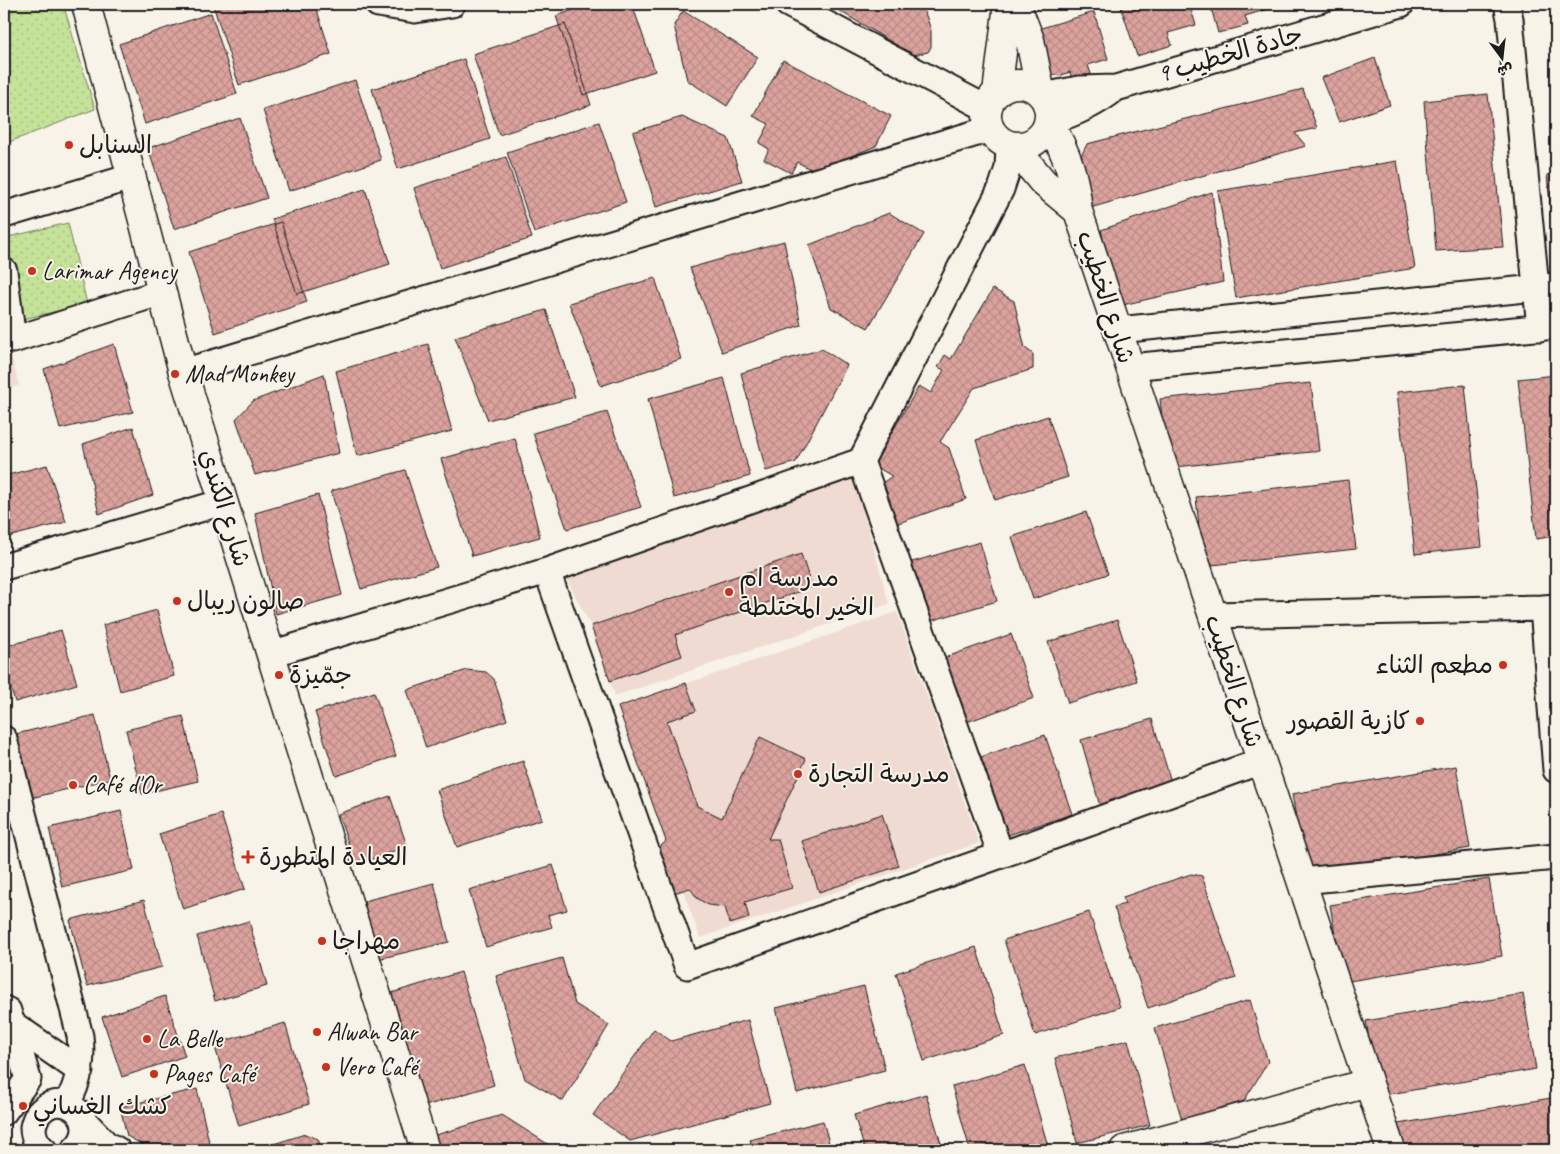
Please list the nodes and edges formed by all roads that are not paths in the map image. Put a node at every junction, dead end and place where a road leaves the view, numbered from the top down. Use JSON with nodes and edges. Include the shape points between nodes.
{"nodes":[{"id":1,"x":86,"y":4,"type":"edge"},
{"id":2,"x":378,"y":4,"type":"edge"},
{"id":3,"x":452,"y":4,"type":"edge"},
{"id":4,"x":788,"y":4,"type":"edge"},
{"id":5,"x":1008,"y":4,"type":"edge"},
{"id":6,"x":1016,"y":4,"type":"edge"},
{"id":7,"x":1402,"y":4,"type":"edge"},
{"id":8,"x":1507,"y":4,"type":"edge"},
{"id":9,"x":1046,"y":108,"type":"junction"},
{"id":10,"x":999,"y":125,"type":"junction"},
{"id":11,"x":132,"y":178,"type":"junction"},
{"id":12,"x":1078,"y":212,"type":"junction"},
{"id":13,"x":4,"y":215,"type":"edge"},
{"id":14,"x":4,"y":271,"type":"edge"},
{"id":15,"x":1546,"y":287,"type":"edge"},
{"id":16,"x":162,"y":292,"type":"junction"},
{"id":17,"x":1548,"y":327,"type":"edge"},
{"id":18,"x":1118,"y":330,"type":"junction"},
{"id":19,"x":1130,"y":367,"type":"junction"},
{"id":20,"x":183,"y":372,"type":"junction"},
{"id":21,"x":861,"y":460,"type":"junction"},
{"id":22,"x":224,"y":502,"type":"junction"},
{"id":23,"x":4,"y":567,"type":"edge"},
{"id":24,"x":547,"y":571,"type":"junction"},
{"id":25,"x":1550,"y":608,"type":"edge"},
{"id":26,"x":1213,"y":615,"type":"junction"},
{"id":27,"x":271,"y":654,"type":"junction"},
{"id":28,"x":4,"y":739,"type":"edge"},
{"id":29,"x":1261,"y":761,"type":"junction"},
{"id":30,"x":1556,"y":770,"type":"edge"},
{"id":31,"x":10,"y":788,"type":"edge"},
{"id":32,"x":1001,"y":855,"type":"junction"},
{"id":33,"x":1556,"y":857,"type":"edge"},
{"id":34,"x":1301,"y":881,"type":"junction"},
{"id":35,"x":8,"y":1016,"type":"edge"},
{"id":36,"x":80,"y":1071,"type":"junction"},
{"id":37,"x":1368,"y":1083,"type":"junction"},
{"id":38,"x":67,"y":1104,"type":"junction"},
{"id":39,"x":4,"y":1112,"type":"edge"},
{"id":40,"x":84,"y":1121,"type":"junction"},
{"id":41,"x":36,"y":1147,"type":"edge"},
{"id":42,"x":74,"y":1150,"type":"edge"},
{"id":43,"x":117,"y":1150,"type":"edge"},
{"id":44,"x":425,"y":1150,"type":"edge"},
{"id":45,"x":1126,"y":1150,"type":"edge"},
{"id":46,"x":1391,"y":1150,"type":"edge"}],
"edges":[{"from":1,"to":11,"type":"main road","name":"شارع الكندي"},
{"from":2,"to":3,"type":"street","via":[[414,10]]},
{"from":4,"to":10,"type":"street"},
{"from":5,"to":10,"type":"main road"},
{"from":6,"to":9,"type":"main road","name":"شارع الخطيب","via":[[1030,40]]},
{"from":7,"to":9,"type":"street","name":"جادة الخطيب 9","via":[[1116,88],[1079,89]]},
{"from":8,"to":15,"type":"street"},
{"from":9,"to":10,"type":"main road","via":[[1046,130],[1036,142],[1022,147]]},
{"from":9,"to":10,"type":"main road","via":[[1035,89],[1011,85]]},
{"from":9,"to":12,"type":"main road","name":"شارع الخطيب","via":[[1067,156]]},
{"from":10,"to":12,"type":"main road","name":"شارع الخطيب","via":[[1043,182]]},
{"from":10,"to":20,"type":"street"},
{"from":10,"to":21,"type":"street","via":[[1008,168],[1001,190]]},
{"from":11,"to":13,"type":"street"},
{"from":11,"to":16,"type":"main road","name":"شارع الكندي"},
{"from":12,"to":18,"type":"main road","name":"شارع الخطيب"},
{"from":14,"to":16,"type":"street","via":[[13,340]]},
{"from":15,"to":17,"type":"street"},
{"from":15,"to":18,"type":"street"},
{"from":16,"to":20,"type":"main road","name":"شارع الكندي"},
{"from":17,"to":19,"type":"street"},
{"from":18,"to":19,"type":"main road","name":"شارع الخطيب"},
{"from":19,"to":26,"type":"main road","name":"شارع الخطيب"},
{"from":20,"to":22,"type":"main road","name":"شارع الكندي"},
{"from":21,"to":24,"type":"street"},
{"from":21,"to":32,"type":"street"},
{"from":22,"to":23,"type":"street"},
{"from":22,"to":27,"type":"main road","name":"شارع الكندي"},
{"from":24,"to":27,"type":"street"},
{"from":24,"to":32,"type":"street","via":[[687,966]]},
{"from":25,"to":26,"type":"street"},
{"from":25,"to":30,"type":"street"},
{"from":26,"to":29,"type":"main road","name":"شارع الخطيب"},
{"from":27,"to":44,"type":"main road","name":"شارع الكندي"},
{"from":28,"to":31,"type":"street"},
{"from":29,"to":32,"type":"street"},
{"from":29,"to":34,"type":"main road","name":"شارع الخطيب"},
{"from":31,"to":36,"type":"street","via":[[80,1036]]},
{"from":33,"to":34,"type":"street"},
{"from":34,"to":37,"type":"main road","name":"شارع الخطيب"},
{"from":35,"to":36,"type":"street"},
{"from":35,"to":39,"type":"street","via":[[28,1079]]},
{"from":36,"to":38,"type":"street","via":[[76,1088]]},
{"from":37,"to":45,"type":"main road"},
{"from":37,"to":46,"type":"main road","name":"شارع الخطيب"},
{"from":38,"to":40,"type":"street","via":[[75,1108]]},
{"from":38,"to":41,"type":"street","via":[[50,1105],[37,1116],[33,1124]]},
{"from":40,"to":42,"type":"street","via":[[84,1139]]},
{"from":40,"to":43,"type":"street","via":[[106,1144]]}]}
